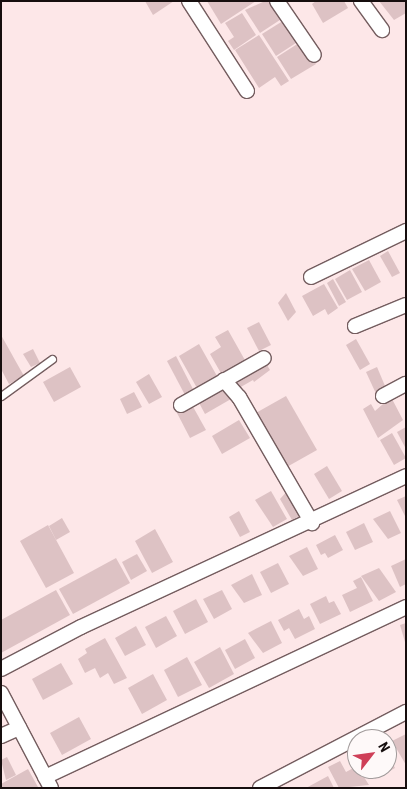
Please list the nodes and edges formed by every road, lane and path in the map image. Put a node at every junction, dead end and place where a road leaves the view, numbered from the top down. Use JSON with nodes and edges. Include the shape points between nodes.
{"nodes":[{"id":1,"x":189,"y":1,"type":"edge"},
{"id":2,"x":277,"y":1,"type":"edge"},
{"id":3,"x":361,"y":1,"type":"edge"},
{"id":4,"x":382,"y":30,"type":"dead end"},
{"id":5,"x":314,"y":56,"type":"dead end"},
{"id":6,"x":247,"y":91,"type":"dead end"},
{"id":7,"x":406,"y":231,"type":"edge"},
{"id":8,"x":311,"y":277,"type":"dead end"},
{"id":9,"x":406,"y":305,"type":"edge"},
{"id":10,"x":355,"y":326,"type":"dead end"},
{"id":11,"x":264,"y":358,"type":"dead end"},
{"id":12,"x":52,"y":359,"type":"dead end"},
{"id":13,"x":224,"y":380,"type":"junction"},
{"id":14,"x":406,"y":384,"type":"edge"},
{"id":15,"x":1,"y":396,"type":"edge"},
{"id":16,"x":383,"y":396,"type":"dead end"},
{"id":17,"x":181,"y":405,"type":"dead end"},
{"id":18,"x":406,"y":476,"type":"edge"},
{"id":19,"x":312,"y":523,"type":"junction"},
{"id":20,"x":406,"y":607,"type":"edge"},
{"id":21,"x":1,"y":669,"type":"edge"},
{"id":22,"x":1,"y":693,"type":"edge"},
{"id":23,"x":406,"y":712,"type":"edge"},
{"id":24,"x":19,"y":728,"type":"junction"},
{"id":25,"x":1,"y":736,"type":"edge"},
{"id":26,"x":48,"y":782,"type":"edge"},
{"id":27,"x":260,"y":788,"type":"edge"}],
"edges":[{"from":1,"to":6,"type":"street"},
{"from":2,"to":5,"type":"street"},
{"from":3,"to":4,"type":"street"},
{"from":7,"to":8,"type":"street"},
{"from":9,"to":10,"type":"street"},
{"from":11,"to":13,"type":"street"},
{"from":12,"to":15,"type":"lane"},
{"from":13,"to":17,"type":"street"},
{"from":13,"to":19,"type":"street","via":[[239,397]]},
{"from":14,"to":16,"type":"street"},
{"from":18,"to":19,"type":"street"},
{"from":19,"to":21,"type":"street","via":[[81,627]]},
{"from":20,"to":26,"type":"street"},
{"from":22,"to":24,"type":"street"},
{"from":23,"to":27,"type":"street"},
{"from":24,"to":25,"type":"street"},
{"from":24,"to":26,"type":"street"}]}
